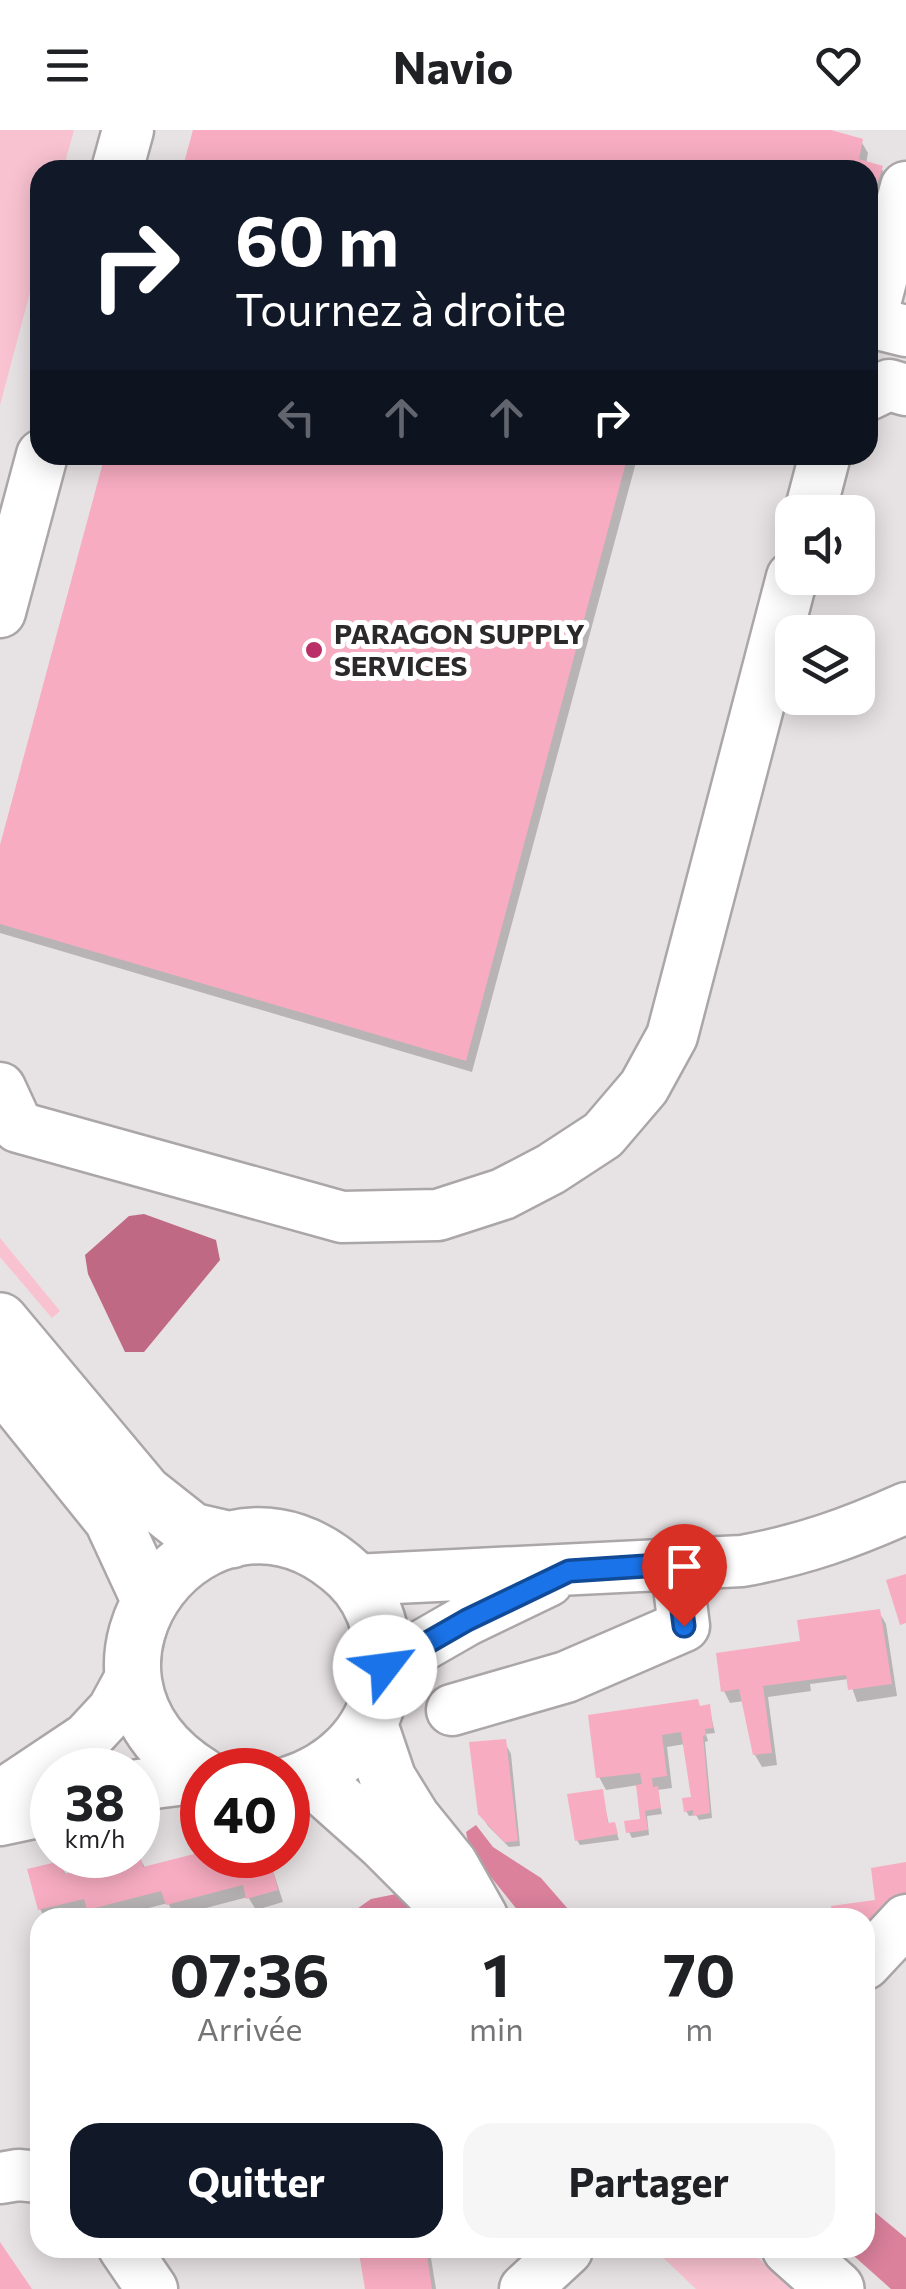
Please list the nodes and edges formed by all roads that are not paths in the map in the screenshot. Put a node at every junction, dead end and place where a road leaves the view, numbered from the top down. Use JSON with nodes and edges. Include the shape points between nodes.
{"nodes":[{"id":1,"x":128,"y":130,"type":"edge"},
{"id":2,"x":120,"y":160,"type":"edge"},
{"id":3,"x":906,"y":187,"type":"edge"},
{"id":4,"x":881,"y":329,"type":"edge"},
{"id":5,"x":906,"y":390,"type":"edge"},
{"id":6,"x":878,"y":391,"type":"edge"},
{"id":7,"x":39,"y":465,"type":"edge"},
{"id":8,"x":822,"y":465,"type":"edge"},
{"id":9,"x":814,"y":495,"type":"edge"},
{"id":10,"x":787,"y":595,"type":"edge"},
{"id":11,"x":0,"y":612,"type":"edge"},
{"id":12,"x":0,"y":1088,"type":"edge"},
{"id":13,"x":0,"y":1321,"type":"edge"},
{"id":14,"x":0,"y":1380,"type":"edge"},
{"id":15,"x":906,"y":1508,"type":"edge"},
{"id":16,"x":231,"y":1540,"type":"junction"},
{"id":17,"x":676,"y":1564,"type":"junction"},
{"id":18,"x":569,"y":1571,"type":"junction"},
{"id":19,"x":354,"y":1580,"type":"junction"},
{"id":20,"x":149,"y":1599,"type":"junction"},
{"id":21,"x":385,"y":1667,"type":"junction"},
{"id":22,"x":132,"y":1675,"type":"junction"},
{"id":23,"x":452,"y":1710,"type":"dead end"},
{"id":24,"x":369,"y":1724,"type":"junction"},
{"id":25,"x":180,"y":1762,"type":"edge"},
{"id":26,"x":310,"y":1776,"type":"edge"},
{"id":27,"x":310,"y":1789,"type":"edge"},
{"id":28,"x":0,"y":1796,"type":"edge"},
{"id":29,"x":30,"y":1814,"type":"edge"},
{"id":30,"x":0,"y":1820,"type":"edge"},
{"id":31,"x":449,"y":1908,"type":"edge"},
{"id":32,"x":474,"y":1908,"type":"edge"},
{"id":33,"x":906,"y":1920,"type":"edge"},
{"id":34,"x":875,"y":1953,"type":"edge"},
{"id":35,"x":30,"y":2176,"type":"edge"},
{"id":36,"x":0,"y":2178,"type":"edge"},
{"id":37,"x":131,"y":2258,"type":"edge"},
{"id":38,"x":558,"y":2258,"type":"edge"},
{"id":39,"x":801,"y":2258,"type":"edge"},
{"id":40,"x":152,"y":2289,"type":"edge"},
{"id":41,"x":525,"y":2289,"type":"edge"},
{"id":42,"x":836,"y":2289,"type":"edge"}],
"edges":[{"from":1,"to":2,"type":"street"},
{"from":3,"to":4,"type":"street"},
{"from":5,"to":6,"type":"street"},
{"from":7,"to":11,"type":"street"},
{"from":8,"to":9,"type":"street"},
{"from":10,"to":12,"type":"street","via":[[672,1036],[644,1087],[602,1135],[551,1170],[438,1215],[342,1217],[18,1127]]},
{"from":13,"to":16,"type":"main road","via":[[144,1493],[192,1531]]},
{"from":14,"to":20,"type":"main road","via":[[112,1519]]},
{"from":15,"to":17,"type":"street","via":[[793,1552]]},
{"from":16,"to":19,"type":"main road","via":[[258,1536],[298,1543]]},
{"from":16,"to":20,"type":"main road","via":[[176,1567]]},
{"from":17,"to":18,"type":"street"},
{"from":17,"to":23,"type":"street","via":[[684,1626],[566,1677]]},
{"from":18,"to":19,"type":"street"},
{"from":18,"to":21,"type":"street"},
{"from":19,"to":21,"type":"main road","via":[[379,1623]]},
{"from":20,"to":22,"type":"main road","via":[[135,1636]]},
{"from":21,"to":24,"type":"main road"},
{"from":22,"to":25,"type":"main road","via":[[148,1724]]},
{"from":22,"to":28,"type":"street","via":[[88,1738]]},
{"from":24,"to":26,"type":"main road","via":[[334,1764]]},
{"from":24,"to":32,"type":"main road","via":[[388,1779]]},
{"from":27,"to":31,"type":"main road","via":[[384,1842]]},
{"from":29,"to":30,"type":"street"},
{"from":33,"to":34,"type":"street"},
{"from":35,"to":36,"type":"street"},
{"from":37,"to":40,"type":"street"},
{"from":38,"to":41,"type":"street"},
{"from":39,"to":42,"type":"main road"}]}
